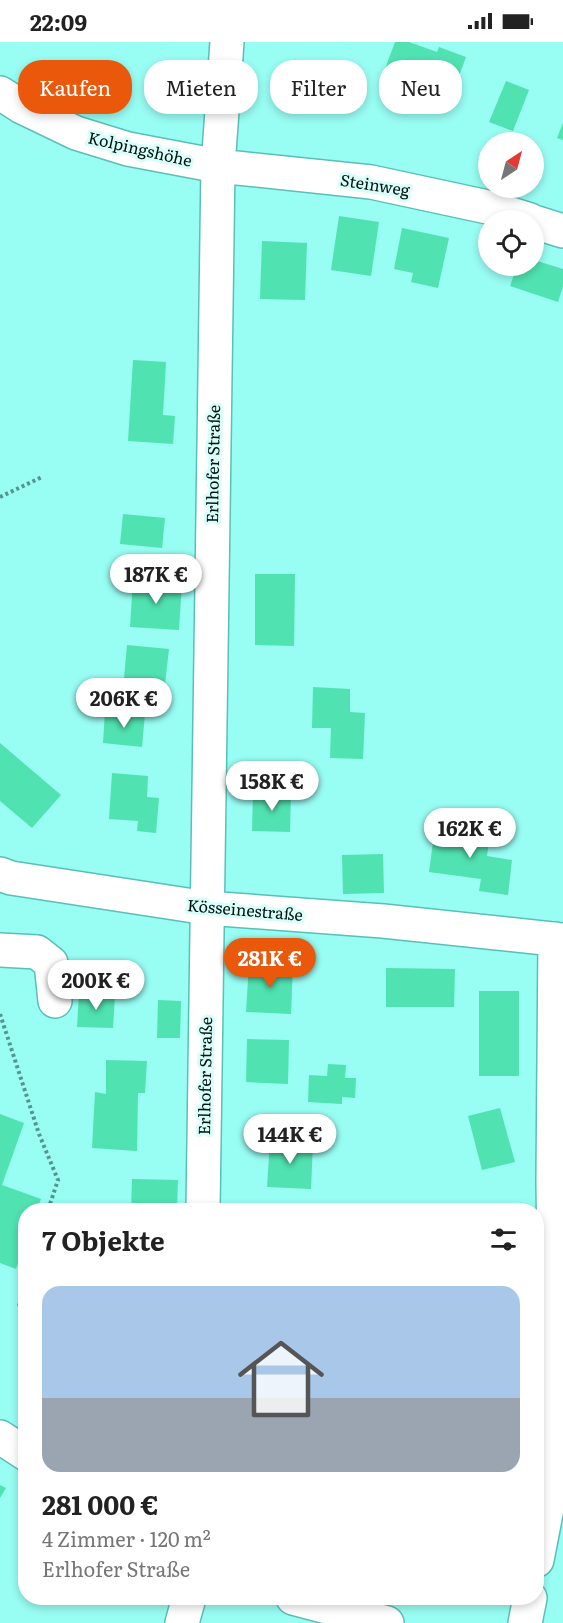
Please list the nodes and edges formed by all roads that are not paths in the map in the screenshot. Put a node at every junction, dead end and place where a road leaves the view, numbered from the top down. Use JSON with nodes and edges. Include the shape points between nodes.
{"nodes":[{"id":1,"x":231,"y":44,"type":"edge"},
{"id":2,"x":0,"y":93,"type":"edge"},
{"id":3,"x":218,"y":166,"type":"junction"},
{"id":4,"x":498,"y":210,"type":"edge"},
{"id":5,"x":544,"y":225,"type":"edge"},
{"id":6,"x":563,"y":231,"type":"edge"},
{"id":7,"x":0,"y":874,"type":"edge"},
{"id":8,"x":207,"y":908,"type":"junction"},
{"id":9,"x":559,"y":940,"type":"edge"},
{"id":10,"x":0,"y":950,"type":"edge"},
{"id":11,"x":55,"y":1001,"type":"dead end"},
{"id":12,"x":203,"y":1203,"type":"edge"},
{"id":13,"x":0,"y":1437,"type":"edge"},
{"id":14,"x":18,"y":1449,"type":"edge"},
{"id":15,"x":544,"y":1524,"type":"edge"},
{"id":16,"x":187,"y":1605,"type":"edge"},
{"id":17,"x":319,"y":1605,"type":"edge"},
{"id":18,"x":529,"y":1605,"type":"edge"},
{"id":19,"x":182,"y":1623,"type":"edge"},
{"id":20,"x":387,"y":1623,"type":"edge"},
{"id":21,"x":525,"y":1623,"type":"edge"}],
"edges":[{"from":1,"to":3,"type":"street","name":"Erlhofer Straße"},
{"from":2,"to":3,"type":"street","name":"Kolpingshöhe","via":[[76,134],[128,149]]},
{"from":3,"to":4,"type":"street","name":"Steinweg","via":[[371,182]]},
{"from":3,"to":8,"type":"street","name":"Erlhofer Straße"},
{"from":5,"to":6,"type":"street","name":"Steinweg"},
{"from":7,"to":8,"type":"street","name":"Kösseinestraße"},
{"from":8,"to":9,"type":"street","name":"Kösseinestraße"},
{"from":8,"to":12,"type":"street","name":"Erlhofer Straße"},
{"from":9,"to":15,"type":"street","via":[[553,1182],[557,1456]]},
{"from":10,"to":11,"type":"street","via":[[37,952],[51,963]]},
{"from":13,"to":14,"type":"street"},
{"from":16,"to":19,"type":"street"},
{"from":17,"to":20,"type":"street"},
{"from":18,"to":21,"type":"street"}]}
